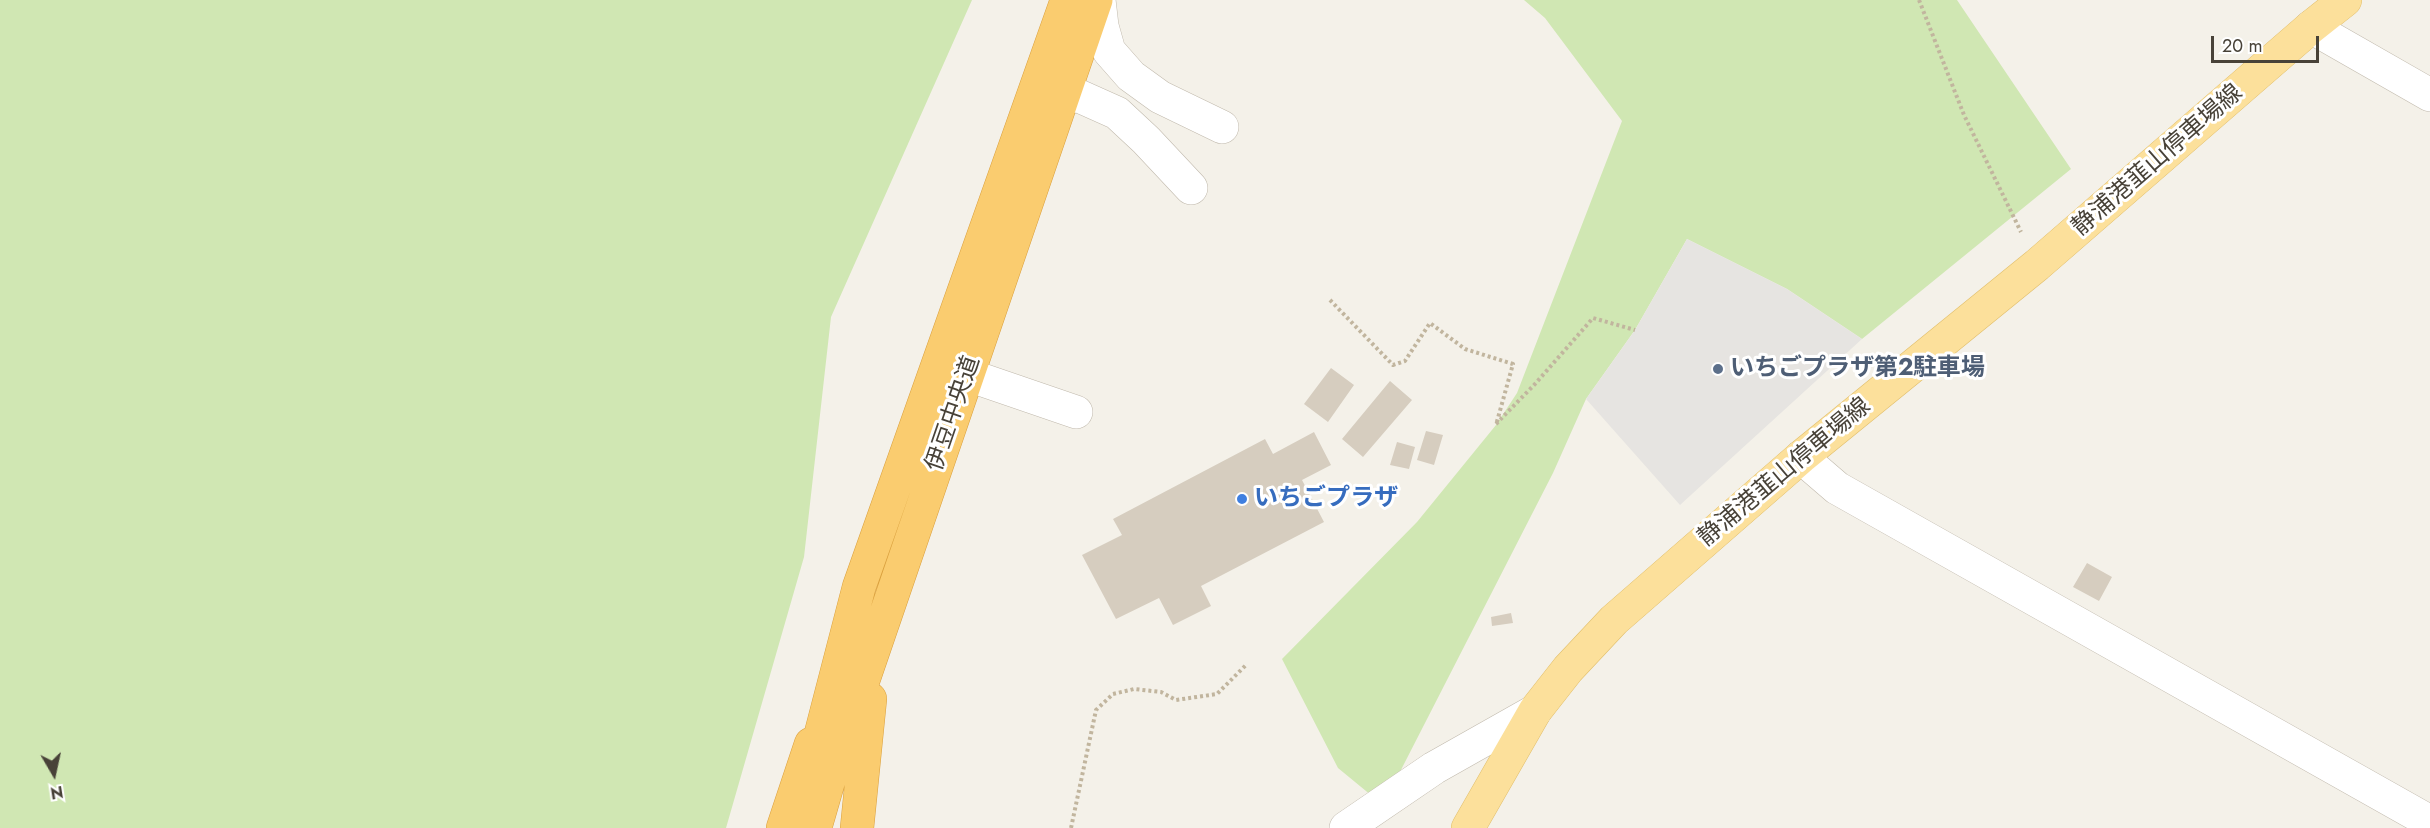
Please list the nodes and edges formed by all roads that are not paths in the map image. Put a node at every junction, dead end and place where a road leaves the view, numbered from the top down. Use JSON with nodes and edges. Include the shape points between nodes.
{"nodes":[{"id":1,"x":1067,"y":0,"type":"edge"},
{"id":2,"x":1098,"y":0,"type":"edge"},
{"id":3,"x":2346,"y":0,"type":"edge"},
{"id":4,"x":2311,"y":27,"type":"junction"},
{"id":5,"x":2430,"y":95,"type":"edge"},
{"id":6,"x":1063,"y":97,"type":"junction"},
{"id":7,"x":1222,"y":127,"type":"dead end"},
{"id":8,"x":1191,"y":188,"type":"dead end"},
{"id":9,"x":951,"y":324,"type":"junction"},
{"id":10,"x":939,"y":360,"type":"junction"},
{"id":11,"x":968,"y":375,"type":"junction"},
{"id":12,"x":1076,"y":412,"type":"dead end"},
{"id":13,"x":1801,"y":457,"type":"junction"},
{"id":14,"x":859,"y":587,"type":"junction"},
{"id":15,"x":876,"y":640,"type":"junction"},
{"id":16,"x":1535,"y":711,"type":"junction"},
{"id":17,"x":2430,"y":822,"type":"edge"},
{"id":18,"x":783,"y":828,"type":"edge"},
{"id":19,"x":795,"y":828,"type":"edge"},
{"id":20,"x":815,"y":828,"type":"edge"},
{"id":21,"x":856,"y":828,"type":"edge"},
{"id":22,"x":1346,"y":828,"type":"edge"},
{"id":23,"x":1468,"y":828,"type":"edge"}],
"edges":[{"from":1,"to":9,"type":"highway","name":"伊豆中央道"},
{"from":2,"to":6,"type":"highway","name":"伊豆中央道"},
{"from":2,"to":7,"type":"street","via":[[1109,51],[1131,76],[1160,97]]},
{"from":3,"to":4,"type":"main road","name":"静浦港韮山停車場線"},
{"from":4,"to":5,"type":"street"},
{"from":4,"to":13,"type":"main road","name":"静浦港韮山停車場線","via":[[2037,266]]},
{"from":6,"to":8,"type":"street","via":[[1079,96],[1117,113]]},
{"from":6,"to":9,"type":"street","via":[[1046,103],[970,314]]},
{"from":6,"to":11,"type":"highway","name":"伊豆中央道"},
{"from":9,"to":10,"type":"highway","name":"伊豆中央道"},
{"from":10,"to":11,"type":"street"},
{"from":10,"to":14,"type":"highway","name":"伊豆中央道"},
{"from":11,"to":12,"type":"street"},
{"from":11,"to":15,"type":"highway","name":"伊豆中央道"},
{"from":13,"to":16,"type":"main road","name":"静浦港韮山停車場線","via":[[1614,620]]},
{"from":13,"to":17,"type":"street","via":[[1837,488]]},
{"from":14,"to":18,"type":"highway"},
{"from":14,"to":19,"type":"highway","name":"伊豆中央道"},
{"from":15,"to":20,"type":"highway","name":"伊豆中央道"},
{"from":15,"to":21,"type":"highway"},
{"from":16,"to":22,"type":"street","via":[[1434,768]]},
{"from":16,"to":23,"type":"main road","name":"静浦港韮山停車場線"}]}
